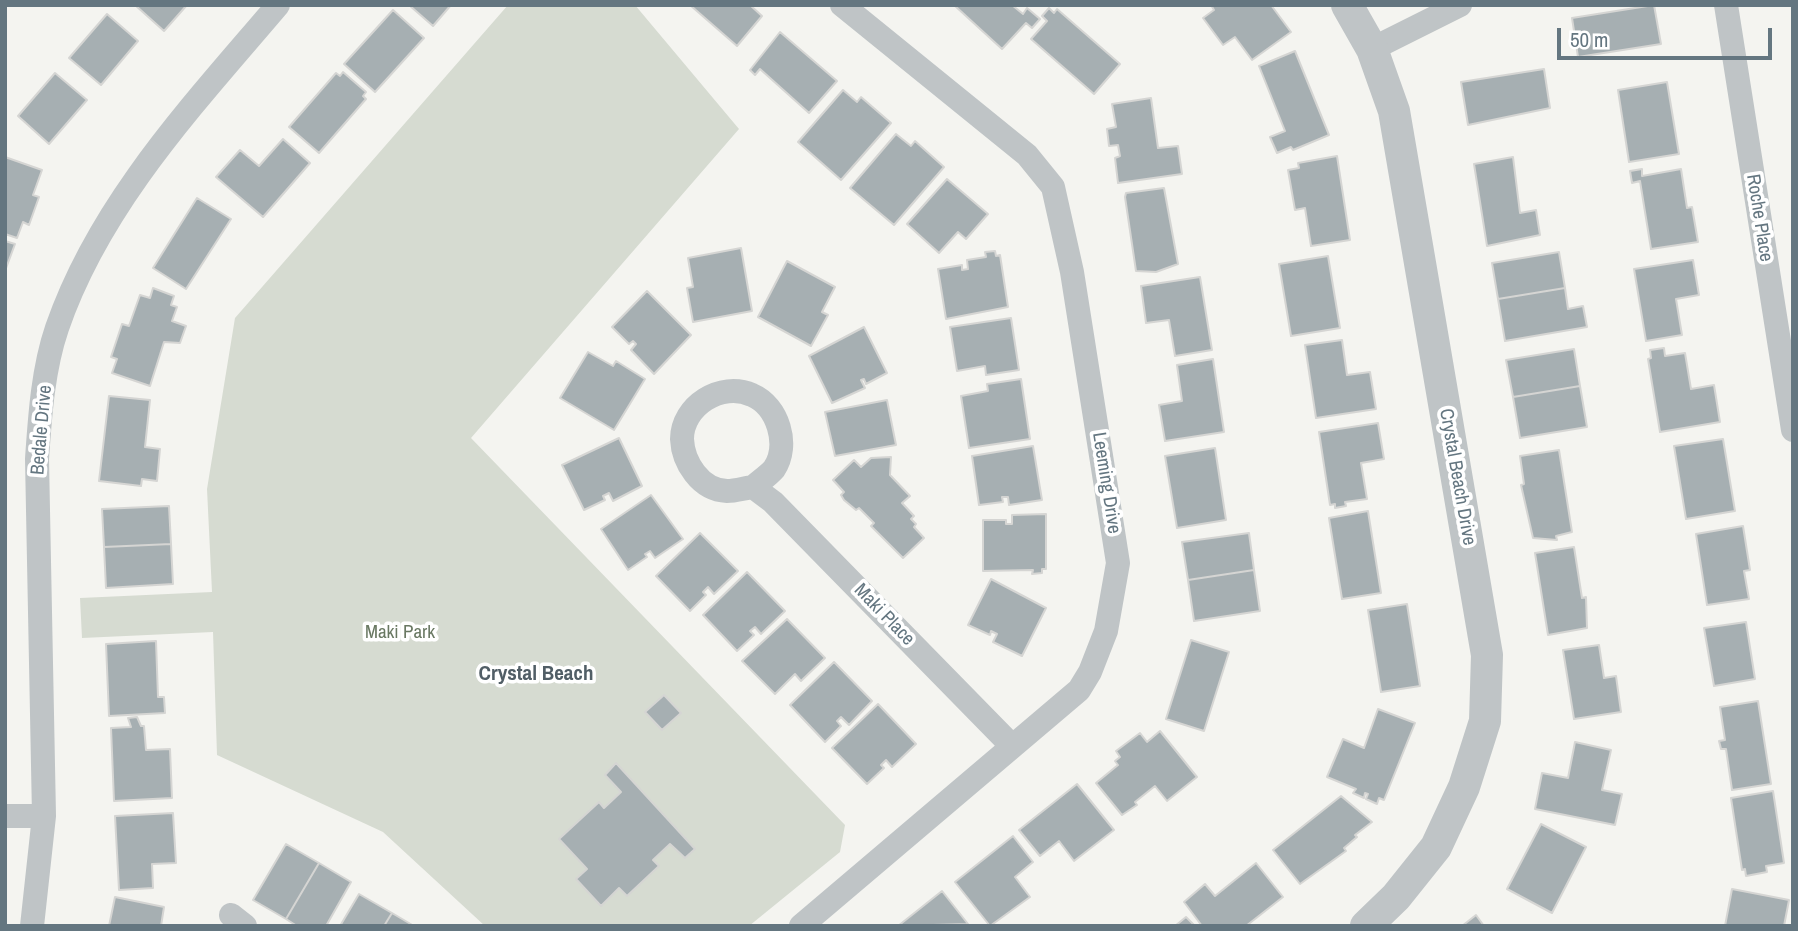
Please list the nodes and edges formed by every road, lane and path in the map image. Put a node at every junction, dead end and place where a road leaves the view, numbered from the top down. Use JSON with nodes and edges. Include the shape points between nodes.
{"nodes":[{"id":1,"x":278,"y":5,"type":"edge"},
{"id":2,"x":842,"y":5,"type":"edge"},
{"id":3,"x":1347,"y":5,"type":"edge"},
{"id":4,"x":1460,"y":5,"type":"edge"},
{"id":5,"x":1726,"y":5,"type":"edge"},
{"id":6,"x":1372,"y":49,"type":"junction"},
{"id":7,"x":1793,"y":430,"type":"edge"},
{"id":8,"x":753,"y":487,"type":"junction"},
{"id":9,"x":1012,"y":746,"type":"junction"},
{"id":10,"x":5,"y":816,"type":"edge"},
{"id":11,"x":44,"y":816,"type":"junction"},
{"id":12,"x":32,"y":926,"type":"edge"},
{"id":13,"x":801,"y":926,"type":"edge"},
{"id":14,"x":1366,"y":926,"type":"edge"}],
"edges":[{"from":1,"to":11,"type":"street","name":"Bedale Drive","via":[[155,149],[86,260],[57,329],[40,405],[37,459]]},
{"from":2,"to":9,"type":"street","name":"Leeming Drive","via":[[1027,155],[1053,187],[1072,272],[1118,562],[1106,631],[1090,672],[1079,690]]},
{"from":3,"to":6,"type":"street","name":"Crystal Beach Drive"},
{"from":4,"to":6,"type":"street"},
{"from":5,"to":7,"type":"street","name":"Roche Place"},
{"from":6,"to":14,"type":"street","name":"Crystal Beach Drive","via":[[1394,111],[1487,655],[1485,721],[1464,787],[1436,847]]},
{"from":8,"to":8,"type":"street","via":[[774,468],[782,440],[774,413],[752,395],[723,391],[698,403],[682,427],[683,456],[699,480],[716,488]]},
{"from":8,"to":9,"type":"street","name":"Maki Place"},
{"from":9,"to":13,"type":"street","name":"Leeming Drive"},
{"from":10,"to":11,"type":"street"},
{"from":11,"to":12,"type":"street","name":"Bedale Drive"}]}
